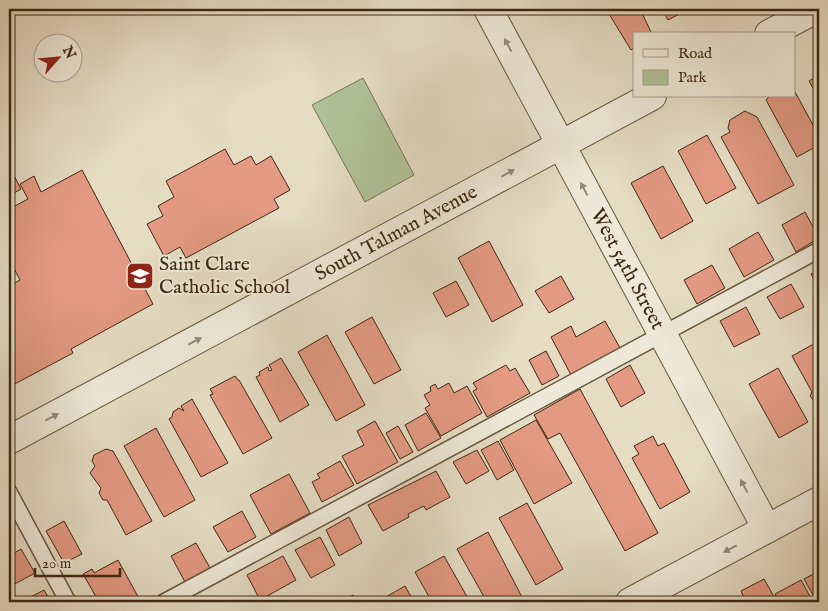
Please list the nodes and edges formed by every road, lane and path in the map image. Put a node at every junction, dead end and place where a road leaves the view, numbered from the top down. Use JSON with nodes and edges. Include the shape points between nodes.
{"nodes":[{"id":1,"x":488,"y":9,"type":"edge"},
{"id":2,"x":816,"y":9,"type":"edge"},
{"id":3,"x":773,"y":32,"type":"edge"},
{"id":4,"x":648,"y":98,"type":"edge"},
{"id":5,"x":561,"y":145,"type":"junction"},
{"id":6,"x":819,"y":250,"type":"edge"},
{"id":7,"x":662,"y":333,"type":"junction"},
{"id":8,"x":9,"y":440,"type":"edge"},
{"id":9,"x":9,"y":492,"type":"edge"},
{"id":10,"x":819,"y":501,"type":"edge"},
{"id":11,"x":767,"y":529,"type":"junction"},
{"id":12,"x":68,"y":602,"type":"edge"},
{"id":13,"x":164,"y":602,"type":"edge"},
{"id":14,"x":630,"y":602,"type":"edge"}],
"edges":[{"from":5,"to":1,"type":"street","name":"West 54th Street","one_way":true},
{"from":2,"to":3,"type":"street"},
{"from":4,"to":5,"type":"street","name":"South Talman Avenue"},
{"from":7,"to":5,"type":"street","name":"West 54th Street","one_way":true},
{"from":8,"to":5,"type":"street","name":"South Talman Avenue","one_way":true},
{"from":6,"to":7,"type":"lane"},
{"from":11,"to":7,"type":"street","name":"West 54th Street","one_way":true},
{"from":7,"to":13,"type":"lane"},
{"from":9,"to":12,"type":"lane"},
{"from":10,"to":11,"type":"street"},
{"from":11,"to":14,"type":"street","one_way":true}]}
